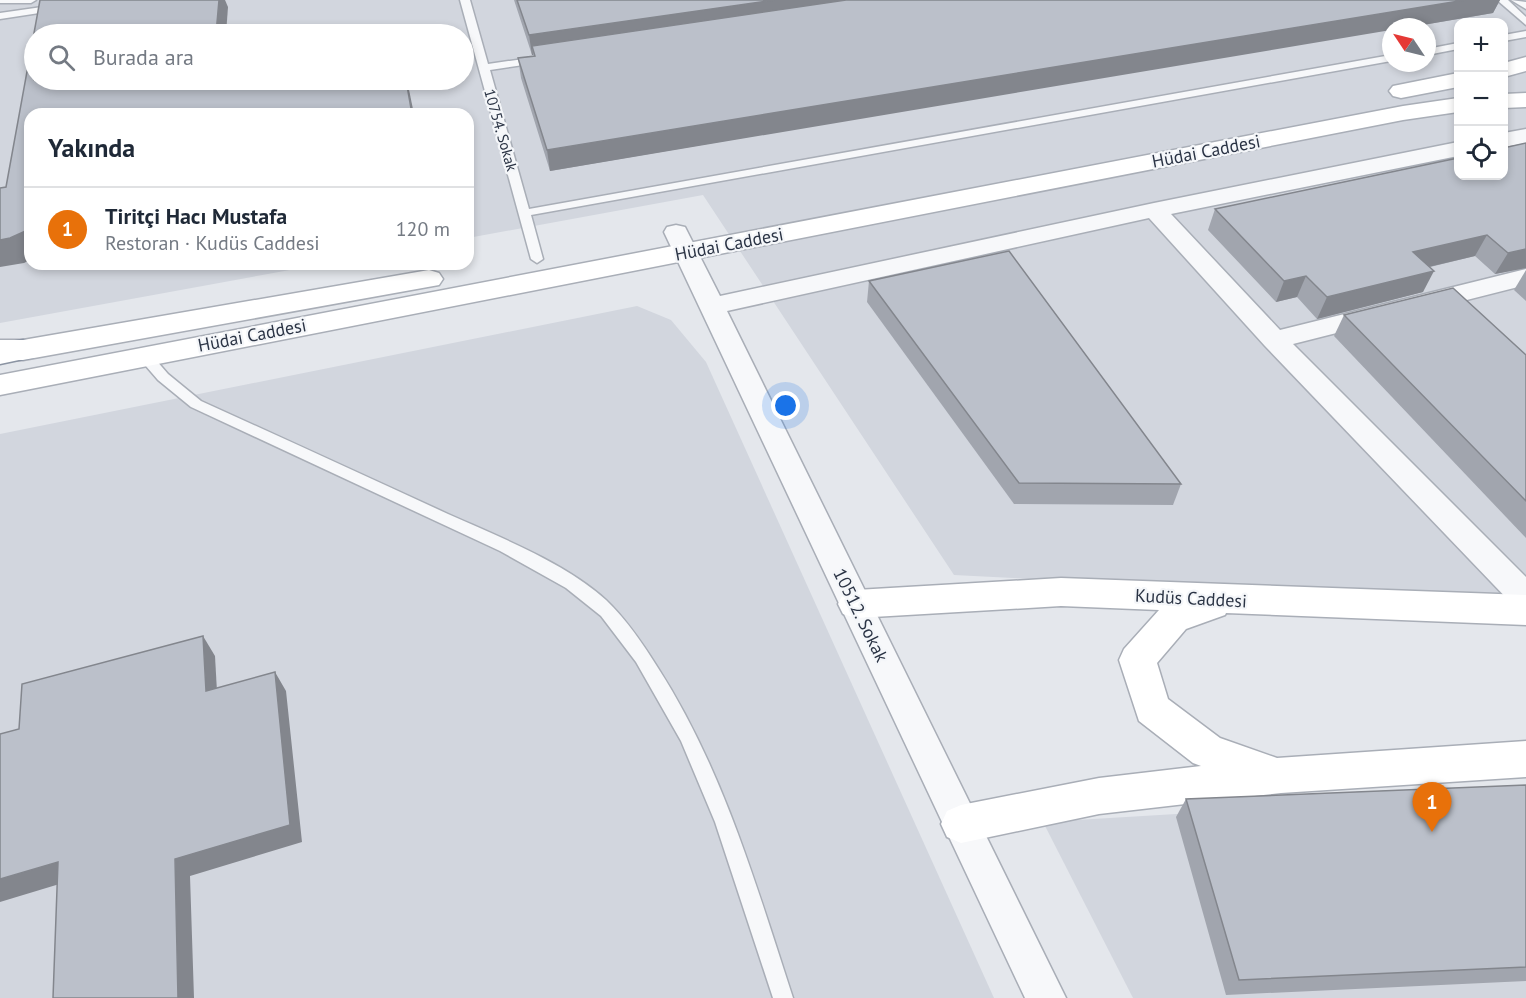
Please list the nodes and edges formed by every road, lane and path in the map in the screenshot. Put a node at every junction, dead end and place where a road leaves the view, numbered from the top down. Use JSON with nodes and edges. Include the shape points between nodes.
{"nodes":[{"id":1,"x":0,"y":0,"type":"edge"},
{"id":2,"x":31,"y":0,"type":"edge"},
{"id":3,"x":465,"y":0,"type":"edge"},
{"id":4,"x":1502,"y":0,"type":"edge"},
{"id":5,"x":1516,"y":0,"type":"edge"},
{"id":6,"x":72,"y":6,"type":"edge"},
{"id":7,"x":1526,"y":6,"type":"edge"},
{"id":8,"x":0,"y":16,"type":"edge"},
{"id":9,"x":1526,"y":22,"type":"edge"},
{"id":10,"x":472,"y":24,"type":"edge"},
{"id":11,"x":474,"y":32,"type":"edge"},
{"id":12,"x":1526,"y":34,"type":"edge"},
{"id":13,"x":1508,"y":37,"type":"edge"},
{"id":14,"x":1454,"y":47,"type":"edge"},
{"id":15,"x":1436,"y":50,"type":"edge"},
{"id":16,"x":543,"y":59,"type":"edge"},
{"id":17,"x":1382,"y":60,"type":"edge"},
{"id":18,"x":1526,"y":64,"type":"edge"},
{"id":19,"x":484,"y":68,"type":"junction"},
{"id":20,"x":1508,"y":69,"type":"edge"},
{"id":21,"x":1454,"y":81,"type":"edge"},
{"id":22,"x":1526,"y":100,"type":"edge"},
{"id":23,"x":1508,"y":101,"type":"edge"},
{"id":24,"x":1454,"y":106,"type":"edge"},
{"id":25,"x":1526,"y":136,"type":"edge"},
{"id":26,"x":1508,"y":139,"type":"edge"},
{"id":27,"x":1454,"y":150,"type":"edge"},
{"id":28,"x":1154,"y":210,"type":"junction"},
{"id":29,"x":524,"y":213,"type":"junction"},
{"id":30,"x":681,"y":242,"type":"junction"},
{"id":31,"x":537,"y":260,"type":"junction"},
{"id":32,"x":1526,"y":277,"type":"edge"},
{"id":33,"x":1451,"y":296,"type":"junction"},
{"id":34,"x":711,"y":306,"type":"junction"},
{"id":35,"x":1476,"y":317,"type":"edge"},
{"id":36,"x":1274,"y":340,"type":"junction"},
{"id":37,"x":8,"y":351,"type":"edge"},
{"id":38,"x":144,"y":356,"type":"junction"},
{"id":39,"x":0,"y":385,"type":"edge"},
{"id":40,"x":1526,"y":598,"type":"edge"},
{"id":41,"x":1228,"y":600,"type":"junction"},
{"id":42,"x":856,"y":604,"type":"junction"},
{"id":43,"x":1526,"y":610,"type":"edge"},
{"id":44,"x":1526,"y":759,"type":"edge"},
{"id":45,"x":1278,"y":776,"type":"junction"},
{"id":46,"x":961,"y":824,"type":"junction"},
{"id":47,"x":783,"y":998,"type":"edge"},
{"id":48,"x":1046,"y":998,"type":"edge"}],
"edges":[{"from":1,"to":2,"type":"lane"},
{"from":3,"to":10,"type":"lane","name":"10754. Sokak"},
{"from":4,"to":9,"type":"lane"},
{"from":5,"to":7,"type":"lane"},
{"from":6,"to":8,"type":"lane"},
{"from":11,"to":19,"type":"lane","name":"10754. Sokak"},
{"from":12,"to":13,"type":"lane"},
{"from":14,"to":15,"type":"lane"},
{"from":16,"to":19,"type":"lane"},
{"from":17,"to":29,"type":"lane"},
{"from":18,"to":20,"type":"street"},
{"from":19,"to":29,"type":"lane","name":"10754. Sokak"},
{"from":21,"to":30,"type":"street","name":"Hüdai Caddesi"},
{"from":22,"to":23,"type":"street"},
{"from":24,"to":30,"type":"street","name":"Hüdai Caddesi"},
{"from":25,"to":26,"type":"street"},
{"from":27,"to":28,"type":"street"},
{"from":28,"to":34,"type":"street"},
{"from":28,"to":36,"type":"street"},
{"from":29,"to":31,"type":"lane","name":"10754. Sokak"},
{"from":30,"to":31,"type":"street","name":"Hüdai Caddesi"},
{"from":30,"to":34,"type":"street","name":"10512. Sokak"},
{"from":30,"to":38,"type":"street","name":"Hüdai Caddesi"},
{"from":31,"to":37,"type":"street","name":"Hüdai Caddesi"},
{"from":32,"to":33,"type":"street"},
{"from":33,"to":35,"type":"street"},
{"from":33,"to":36,"type":"street"},
{"from":34,"to":42,"type":"street","name":"10512. Sokak"},
{"from":36,"to":40,"type":"street"},
{"from":38,"to":39,"type":"street","name":"Hüdai Caddesi"},
{"from":38,"to":47,"type":"lane","via":[[196,404],[505,547],[593,599],[627,635],[681,721],[746,886]]},
{"from":41,"to":42,"type":"street","name":"Kudüs Caddesi","via":[[1061,592]]},
{"from":41,"to":43,"type":"street","name":"Kudüs Caddesi"},
{"from":41,"to":45,"type":"street","via":[[1173,619],[1137,660],[1152,709],[1207,751]]},
{"from":42,"to":46,"type":"street","name":"10512. Sokak"},
{"from":44,"to":45,"type":"street"},
{"from":45,"to":46,"type":"street","via":[[1099,795]]},
{"from":46,"to":48,"type":"street","name":"10512. Sokak"}]}
